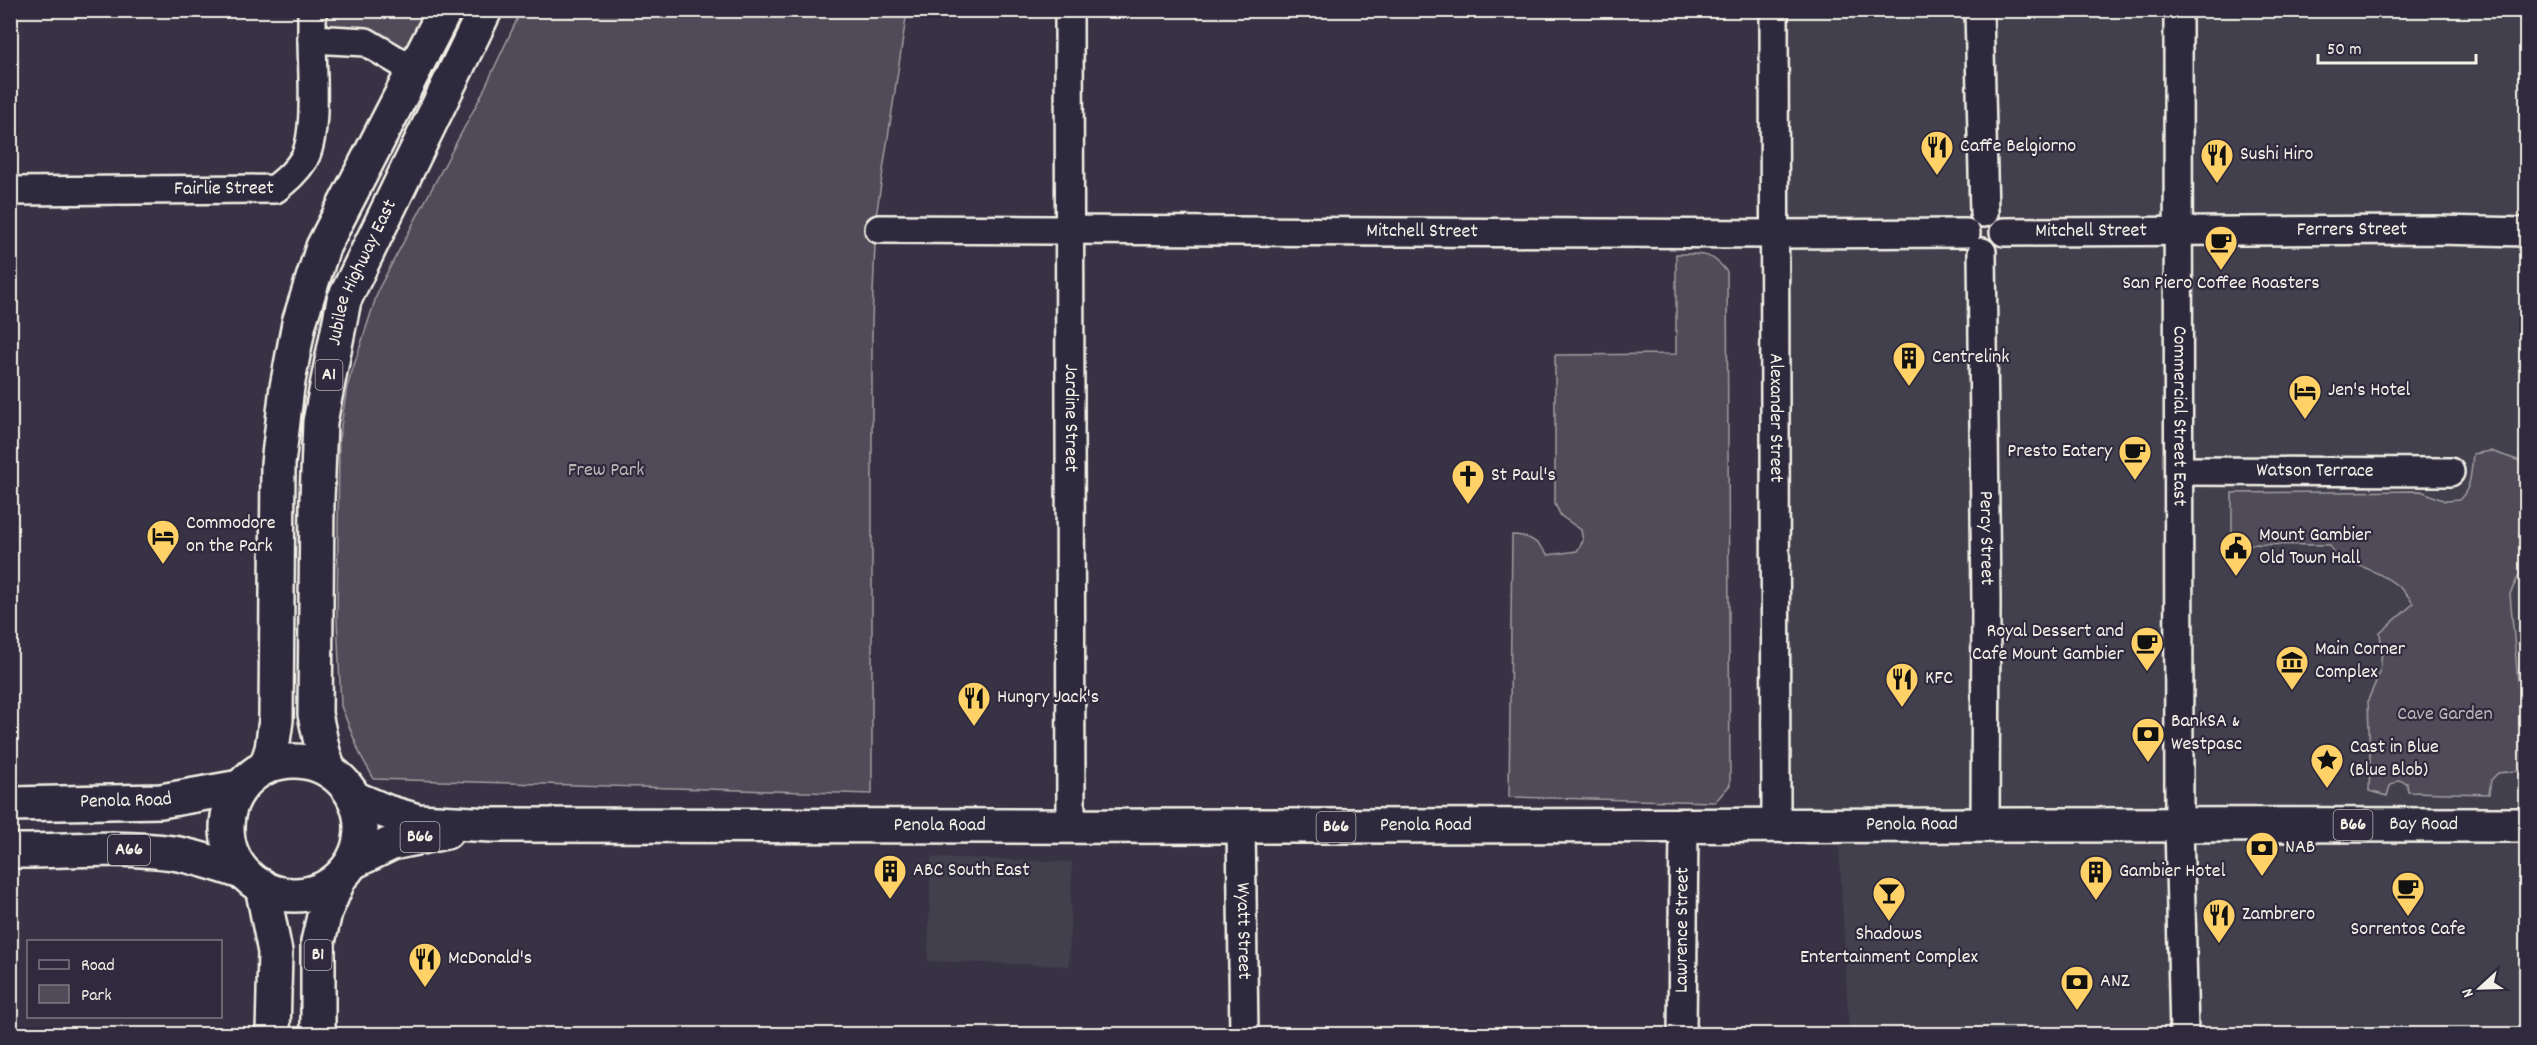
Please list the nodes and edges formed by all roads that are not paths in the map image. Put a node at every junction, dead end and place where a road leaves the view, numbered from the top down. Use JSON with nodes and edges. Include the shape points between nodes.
{"nodes":[{"id":1,"x":312,"y":10,"type":"edge"},
{"id":2,"x":444,"y":10,"type":"edge"},
{"id":3,"x":485,"y":10,"type":"edge"},
{"id":4,"x":1069,"y":10,"type":"edge"},
{"id":5,"x":1774,"y":10,"type":"edge"},
{"id":6,"x":1979,"y":10,"type":"edge"},
{"id":7,"x":2178,"y":10,"type":"edge"},
{"id":8,"x":312,"y":39,"type":"junction"},
{"id":9,"x":415,"y":71,"type":"junction"},
{"id":10,"x":10,"y":191,"type":"edge"},
{"id":11,"x":1984,"y":213,"type":"junction"},
{"id":12,"x":879,"y":229,"type":"dead end"},
{"id":13,"x":1071,"y":230,"type":"junction"},
{"id":14,"x":2179,"y":230,"type":"junction"},
{"id":15,"x":2004,"y":232,"type":"junction"},
{"id":16,"x":2526,"y":232,"type":"edge"},
{"id":17,"x":1774,"y":234,"type":"junction"},
{"id":18,"x":1974,"y":242,"type":"junction"},
{"id":19,"x":323,"y":247,"type":"junction"},
{"id":20,"x":361,"y":265,"type":"junction"},
{"id":21,"x":2180,"y":471,"type":"junction"},
{"id":22,"x":2450,"y":472,"type":"dead end"},
{"id":23,"x":266,"y":767,"type":"junction"},
{"id":24,"x":329,"y":770,"type":"junction"},
{"id":25,"x":240,"y":788,"type":"junction"},
{"id":26,"x":354,"y":798,"type":"junction"},
{"id":27,"x":10,"y":804,"type":"edge"},
{"id":28,"x":2179,"y":824,"type":"junction"},
{"id":29,"x":492,"y":825,"type":"junction"},
{"id":30,"x":1776,"y":825,"type":"junction"},
{"id":31,"x":1985,"y":825,"type":"junction"},
{"id":32,"x":2526,"y":825,"type":"edge"},
{"id":33,"x":1071,"y":826,"type":"junction"},
{"id":34,"x":1684,"y":826,"type":"junction"},
{"id":35,"x":1241,"y":827,"type":"junction"},
{"id":36,"x":10,"y":851,"type":"edge"},
{"id":37,"x":346,"y":871,"type":"junction"},
{"id":38,"x":253,"y":880,"type":"junction"},
{"id":39,"x":273,"y":1035,"type":"edge"},
{"id":40,"x":318,"y":1035,"type":"edge"},
{"id":41,"x":1244,"y":1035,"type":"edge"},
{"id":42,"x":1682,"y":1035,"type":"edge"},
{"id":43,"x":2184,"y":1035,"type":"edge"}],
"edges":[{"from":1,"to":8,"type":"street","name":"Fairlie Street"},
{"from":2,"to":9,"type":"main road","name":"Jubilee Highway East","number":"A1"},
{"from":3,"to":20,"type":"main road","name":"Jubilee Highway East","number":"A1"},
{"from":4,"to":13,"type":"street","name":"Jardine Street"},
{"from":5,"to":17,"type":"street","name":"Alexander Street"},
{"from":6,"to":11,"type":"street"},
{"from":7,"to":14,"type":"street","name":"Commercial Street East"},
{"from":8,"to":9,"type":"street","via":[[366,42]]},
{"from":8,"to":10,"type":"street","name":"Fairlie Street","via":[[312,141],[293,174],[275,189]]},
{"from":9,"to":19,"type":"main road","name":"Jubilee Highway East","number":"A1"},
{"from":11,"to":15,"type":"street","via":[[1996,216]]},
{"from":11,"to":18,"type":"street","via":[[1973,217]]},
{"from":12,"to":13,"type":"street","name":"Mitchell Street"},
{"from":13,"to":17,"type":"street","name":"Mitchell Street"},
{"from":13,"to":33,"type":"street","name":"Jardine Street"},
{"from":14,"to":15,"type":"street","name":"Mitchell Street"},
{"from":14,"to":16,"type":"street","name":"Ferrers Street"},
{"from":14,"to":21,"type":"street","name":"Commercial Street East"},
{"from":15,"to":18,"type":"street","via":[[2000,245],[1989,252]]},
{"from":17,"to":18,"type":"street","name":"Mitchell Street"},
{"from":17,"to":30,"type":"street","name":"Alexander Street"},
{"from":18,"to":31,"type":"street","name":"Percy Street","via":[[1986,601]]},
{"from":19,"to":20,"type":"main road"},
{"from":19,"to":23,"type":"main road","name":"Jubilee Highway East","number":"A1","via":[[299,323],[278,464],[276,720]]},
{"from":20,"to":24,"type":"main road","name":"Jubilee Highway East","number":"A1","via":[[344,300],[320,422],[315,714]]},
{"from":21,"to":22,"type":"street","name":"Watson Terrace"},
{"from":21,"to":28,"type":"street","name":"Commercial Street East"},
{"from":23,"to":24,"type":"main road","number":"A1","via":[[291,760],[311,762]]},
{"from":23,"to":25,"type":"main road","number":"A1"},
{"from":24,"to":26,"type":"main road","number":"A1","via":[[344,782]]},
{"from":25,"to":27,"type":"main road","name":"Penola Road","via":[[161,801]]},
{"from":25,"to":38,"type":"main road","number":"A1","via":[[231,804],[228,842],[235,859]]},
{"from":26,"to":29,"type":"main road","name":"Penola Road","number":"B66","via":[[418,821]]},
{"from":26,"to":37,"type":"main road","number":"A1","via":[[361,823],[360,843]]},
{"from":28,"to":31,"type":"main road","name":"Penola Road","number":"B66"},
{"from":28,"to":32,"type":"main road","name":"Bay Road","number":"B66"},
{"from":28,"to":43,"type":"street","name":"Commercial Street East"},
{"from":29,"to":33,"type":"main road","name":"Penola Road","number":"B66"},
{"from":29,"to":37,"type":"main road","name":"Penola Road","number":"B66","via":[[392,843]]},
{"from":30,"to":31,"type":"main road","name":"Penola Road","number":"B66"},
{"from":30,"to":34,"type":"main road","name":"Penola Road","number":"B66"},
{"from":33,"to":35,"type":"main road","name":"Penola Road","number":"B66"},
{"from":34,"to":35,"type":"main road","name":"Penola Road","number":"B66"},
{"from":34,"to":42,"type":"street","name":"Lawrence Street"},
{"from":35,"to":41,"type":"street","name":"Wyatt Street"},
{"from":36,"to":38,"type":"main road","number":"A66","via":[[173,853]]},
{"from":37,"to":38,"type":"main road","via":[[320,891],[299,895],[277,893]]},
{"from":37,"to":40,"type":"main road","number":"B1","via":[[325,912],[318,942]]},
{"from":38,"to":39,"type":"main road","via":[[275,952]]}]}
